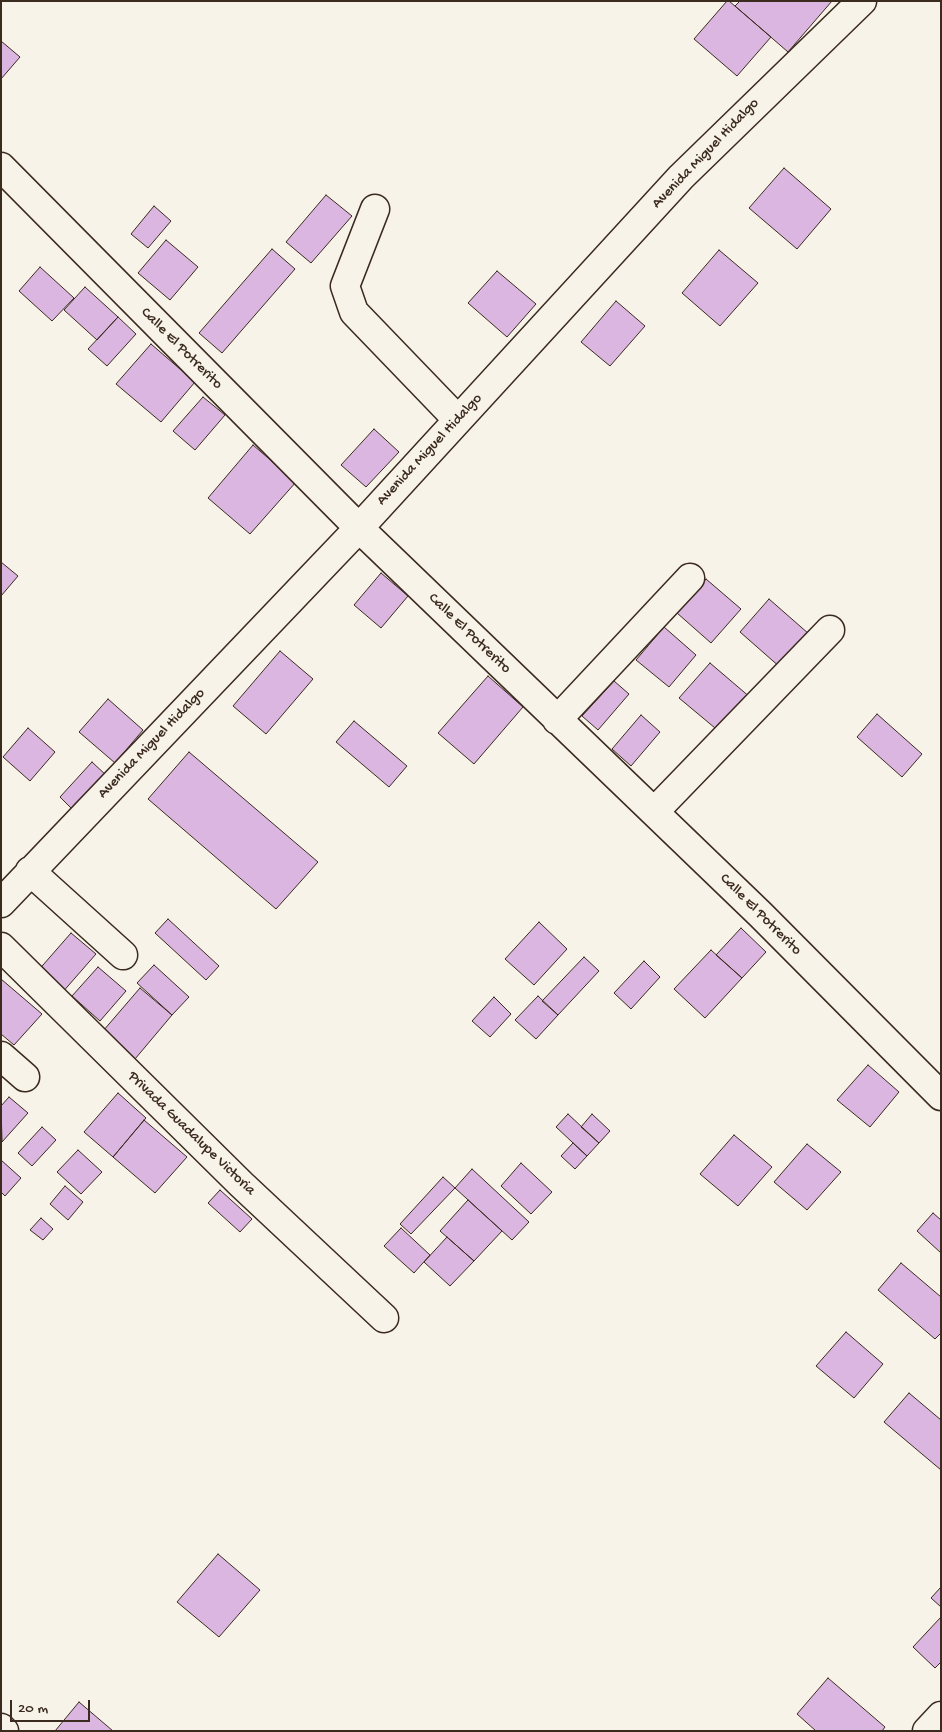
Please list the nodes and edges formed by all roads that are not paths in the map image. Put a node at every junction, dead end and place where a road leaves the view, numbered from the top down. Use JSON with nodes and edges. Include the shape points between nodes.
{"nodes":[{"id":1,"x":862,"y":1,"type":"edge"},
{"id":2,"x":1,"y":167,"type":"edge"},
{"id":3,"x":375,"y":209,"type":"dead end"},
{"id":4,"x":458,"y":420,"type":"junction"},
{"id":5,"x":359,"y":528,"type":"junction"},
{"id":6,"x":690,"y":578,"type":"dead end"},
{"id":7,"x":830,"y":630,"type":"dead end"},
{"id":8,"x":557,"y":720,"type":"junction"},
{"id":9,"x":654,"y":812,"type":"junction"},
{"id":10,"x":30,"y":871,"type":"junction"},
{"id":11,"x":1,"y":902,"type":"edge"},
{"id":12,"x":1,"y":948,"type":"edge"},
{"id":13,"x":123,"y":955,"type":"dead end"},
{"id":14,"x":1,"y":1056,"type":"edge"},
{"id":15,"x":25,"y":1076,"type":"dead end"},
{"id":16,"x":941,"y":1096,"type":"edge"},
{"id":17,"x":384,"y":1318,"type":"dead end"},
{"id":18,"x":941,"y":1716,"type":"edge"},
{"id":19,"x":1,"y":1728,"type":"edge"},
{"id":20,"x":4,"y":1731,"type":"edge"},
{"id":21,"x":927,"y":1731,"type":"edge"}],
"edges":[{"from":1,"to":4,"type":"street","name":"Avenida Miguel Hidalgo","via":[[680,177]]},
{"from":2,"to":5,"type":"street","name":"Calle El Potrerito"},
{"from":3,"to":4,"type":"street","via":[[345,286],[354,312]]},
{"from":4,"to":5,"type":"street","name":"Avenida Miguel Hidalgo"},
{"from":5,"to":8,"type":"street","name":"Calle El Potrerito"},
{"from":5,"to":10,"type":"street","name":"Avenida Miguel Hidalgo"},
{"from":6,"to":8,"type":"street"},
{"from":7,"to":9,"type":"street"},
{"from":8,"to":9,"type":"street","name":"Calle El Potrerito"},
{"from":9,"to":16,"type":"street","name":"Calle El Potrerito"},
{"from":10,"to":11,"type":"street","name":"Avenida Miguel Hidalgo"},
{"from":10,"to":13,"type":"street"},
{"from":12,"to":17,"type":"street","name":"Privada Guadalupe Victoria","via":[[241,1184]]},
{"from":14,"to":15,"type":"street"},
{"from":18,"to":21,"type":"street"},
{"from":19,"to":20,"type":"street"}]}
